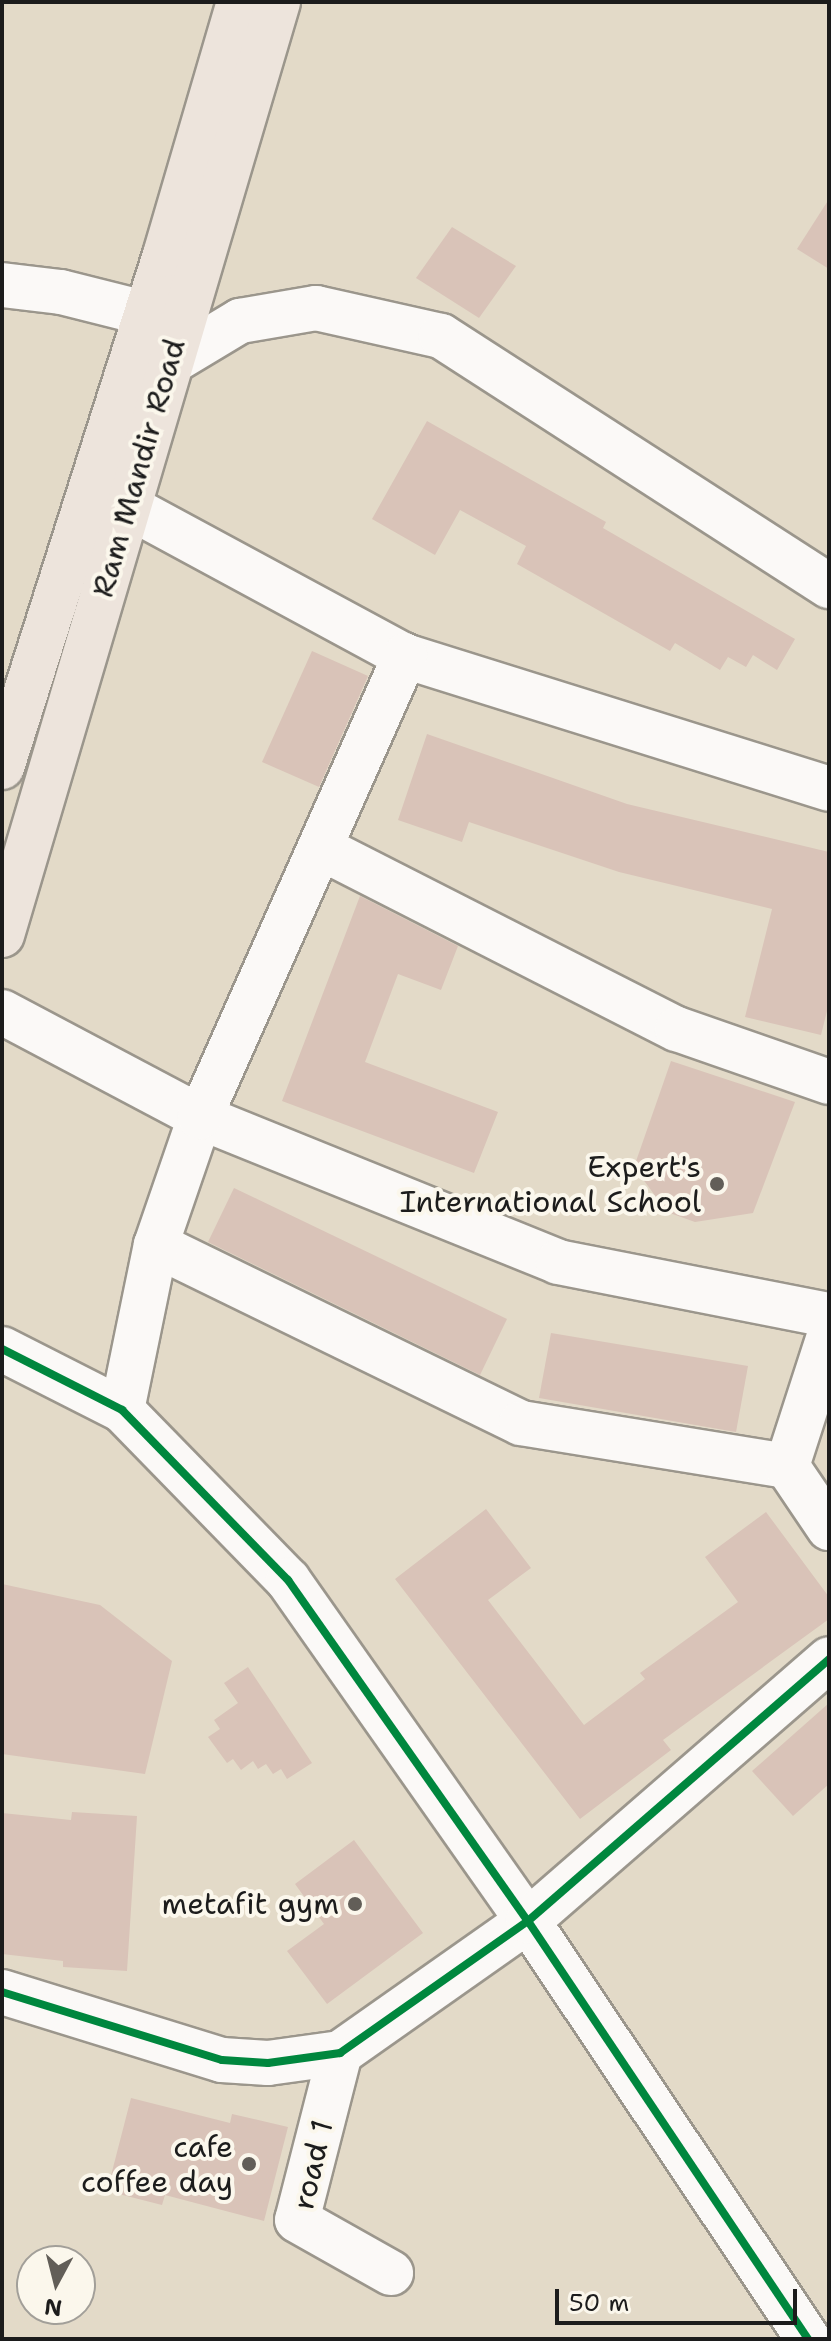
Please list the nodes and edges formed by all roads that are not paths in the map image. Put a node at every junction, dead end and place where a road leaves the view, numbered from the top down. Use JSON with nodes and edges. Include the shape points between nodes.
{"nodes":[{"id":1,"x":239,"y":2,"type":"edge"},
{"id":2,"x":278,"y":2,"type":"edge"},
{"id":3,"x":2,"y":285,"type":"edge"},
{"id":4,"x":165,"y":333,"type":"junction"},
{"id":5,"x":87,"y":493,"type":"junction"},
{"id":6,"x":129,"y":507,"type":"junction"},
{"id":7,"x":829,"y":586,"type":"edge"},
{"id":8,"x":405,"y":656,"type":"junction"},
{"id":9,"x":2,"y":767,"type":"edge"},
{"id":10,"x":829,"y":789,"type":"edge"},
{"id":11,"x":321,"y":848,"type":"junction"},
{"id":12,"x":2,"y":935,"type":"edge"},
{"id":13,"x":2,"y":1012,"type":"edge"},
{"id":14,"x":829,"y":1082,"type":"edge"},
{"id":15,"x":200,"y":1117,"type":"junction"},
{"id":16,"x":156,"y":1245,"type":"junction"},
{"id":17,"x":829,"y":1315,"type":"edge"},
{"id":18,"x":829,"y":1336,"type":"edge"},
{"id":19,"x":2,"y":1349,"type":"edge"},
{"id":20,"x":122,"y":1410,"type":"junction"},
{"id":21,"x":787,"y":1466,"type":"junction"},
{"id":22,"x":829,"y":1528,"type":"edge"},
{"id":23,"x":829,"y":1659,"type":"edge"},
{"id":24,"x":528,"y":1921,"type":"junction"},
{"id":25,"x":2,"y":1992,"type":"edge"},
{"id":26,"x":340,"y":2053,"type":"junction"},
{"id":27,"x":391,"y":2273,"type":"dead end"},
{"id":28,"x":808,"y":2339,"type":"edge"}],
"edges":[{"from":1,"to":4,"type":"main road"},
{"from":2,"to":4,"type":"main road","name":"Ram Mandir Road"},
{"from":3,"to":4,"type":"street","via":[[61,292]]},
{"from":4,"to":5,"type":"main road"},
{"from":4,"to":6,"type":"main road","name":"Ram Mandir Road"},
{"from":4,"to":7,"type":"street","via":[[316,308],[441,336]]},
{"from":5,"to":6,"type":"street"},
{"from":5,"to":9,"type":"main road"},
{"from":6,"to":8,"type":"street"},
{"from":6,"to":12,"type":"main road","name":"Ram Mandir Road"},
{"from":8,"to":10,"type":"street"},
{"from":8,"to":11,"type":"street"},
{"from":11,"to":14,"type":"street","via":[[677,1029]]},
{"from":11,"to":15,"type":"street"},
{"from":13,"to":15,"type":"street"},
{"from":15,"to":16,"type":"street"},
{"from":15,"to":17,"type":"street","via":[[558,1262]]},
{"from":16,"to":20,"type":"street"},
{"from":16,"to":21,"type":"street","via":[[521,1423]]},
{"from":18,"to":21,"type":"street"},
{"from":19,"to":20,"type":"street"},
{"from":20,"to":24,"type":"street","via":[[288,1580]]},
{"from":21,"to":22,"type":"street"},
{"from":23,"to":24,"type":"street"},
{"from":24,"to":26,"type":"street"},
{"from":24,"to":28,"type":"street"},
{"from":25,"to":26,"type":"street","via":[[222,2060],[268,2063]]},
{"from":26,"to":27,"type":"street","name":"road 1","via":[[297,2220]]}]}
